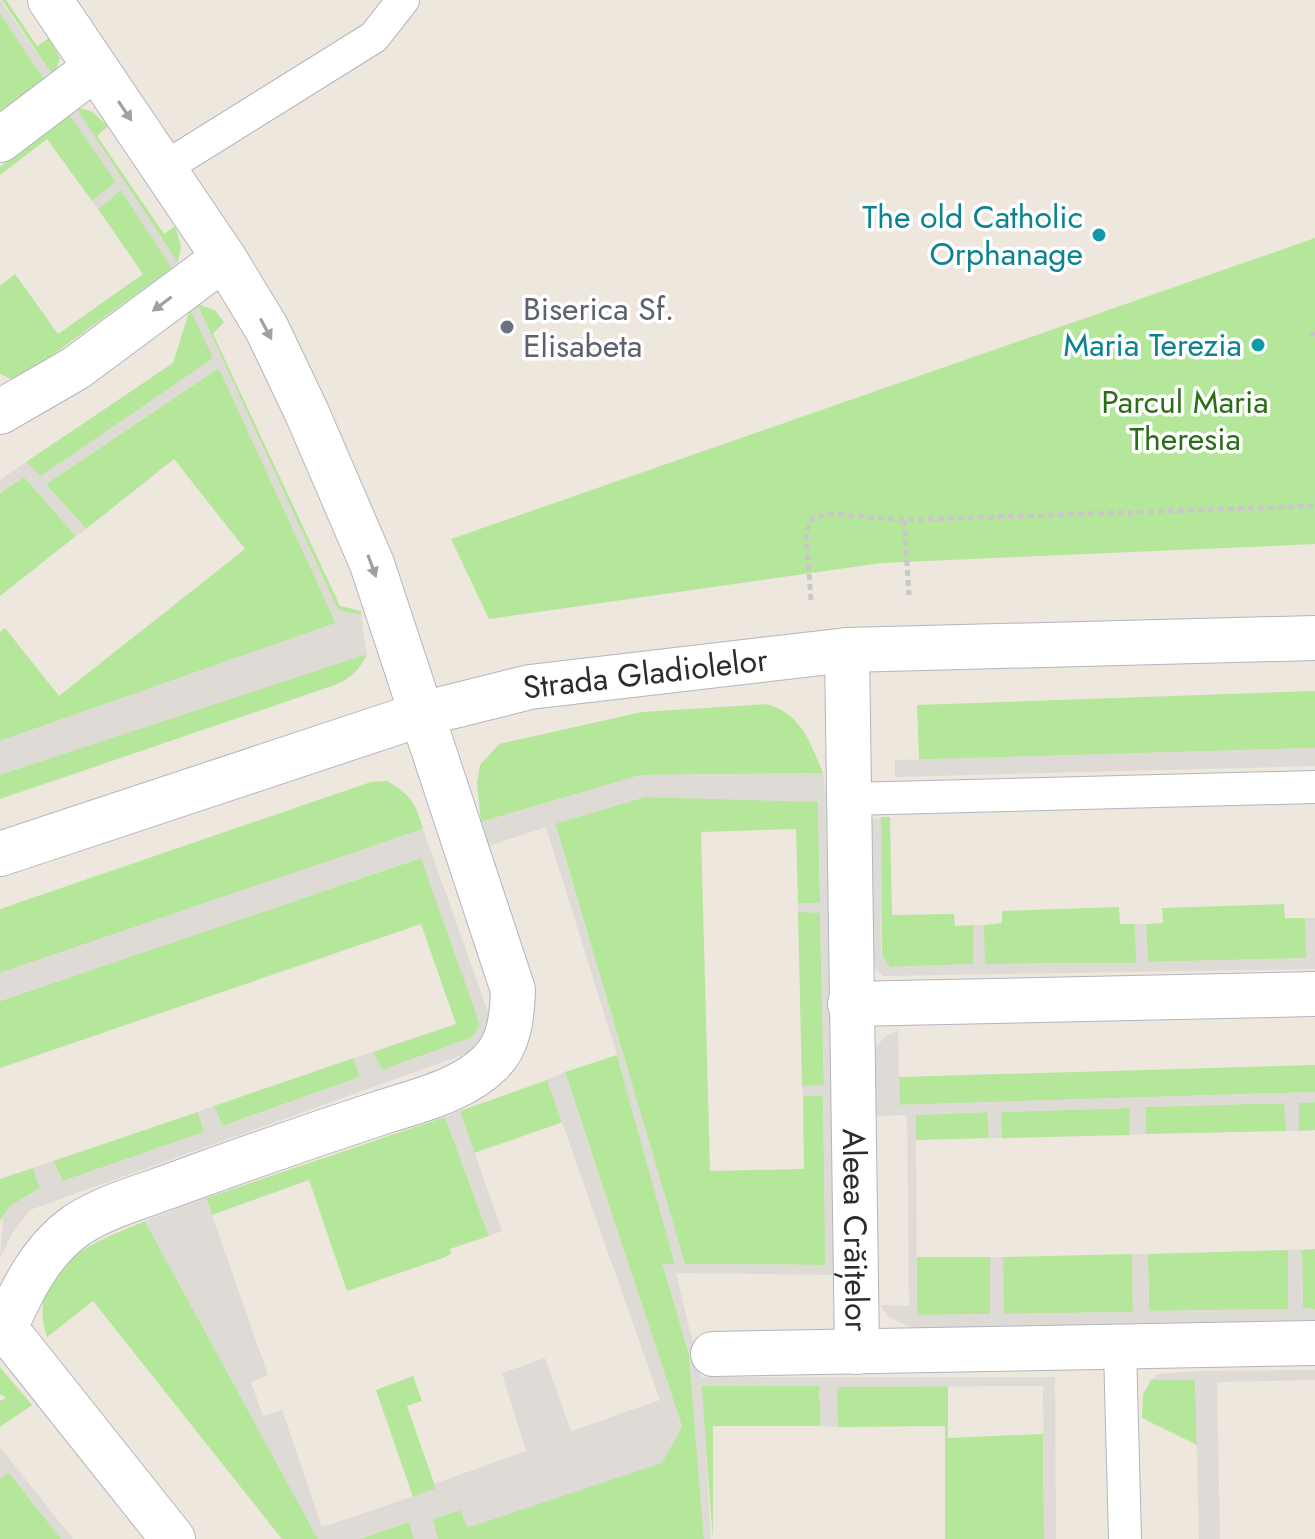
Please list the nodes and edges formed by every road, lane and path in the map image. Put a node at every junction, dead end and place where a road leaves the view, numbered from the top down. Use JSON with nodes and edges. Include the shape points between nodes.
{"nodes":[{"id":1,"x":50,"y":0,"type":"edge"},
{"id":2,"x":403,"y":0,"type":"edge"},
{"id":3,"x":95,"y":68,"type":"junction"},
{"id":4,"x":0,"y":140,"type":"edge"},
{"id":5,"x":164,"y":168,"type":"junction"},
{"id":6,"x":224,"y":258,"type":"junction"},
{"id":7,"x":0,"y":412,"type":"edge"},
{"id":8,"x":1315,"y":506,"type":"edge"},
{"id":9,"x":904,"y":520,"type":"junction"},
{"id":10,"x":1315,"y":638,"type":"edge"},
{"id":11,"x":911,"y":648,"type":"junction"},
{"id":12,"x":831,"y":652,"type":"junction"},
{"id":13,"x":422,"y":714,"type":"junction"},
{"id":14,"x":1315,"y":787,"type":"edge"},
{"id":15,"x":849,"y":799,"type":"junction"},
{"id":16,"x":0,"y":854,"type":"edge"},
{"id":17,"x":1315,"y":994,"type":"edge"},
{"id":18,"x":850,"y":1004,"type":"junction"},
{"id":19,"x":2,"y":1329,"type":"edge"},
{"id":20,"x":1315,"y":1343,"type":"edge"},
{"id":21,"x":1120,"y":1348,"type":"junction"},
{"id":22,"x":857,"y":1352,"type":"junction"},
{"id":23,"x":713,"y":1354,"type":"dead end"},
{"id":24,"x":173,"y":1539,"type":"edge"},
{"id":25,"x":1125,"y":1539,"type":"edge"}],
"edges":[{"from":1,"to":3,"type":"street"},
{"from":2,"to":5,"type":"lane","via":[[374,37]]},
{"from":3,"to":4,"type":"street"},
{"from":3,"to":5,"type":"street","one_way":true},
{"from":5,"to":6,"type":"street"},
{"from":6,"to":7,"type":"street","one_way":true,"via":[[76,368]]},
{"from":6,"to":13,"type":"street","one_way":true,"via":[[267,329],[307,413],[372,564]]},
{"from":8,"to":9,"type":"path"},
{"from":9,"to":11,"type":"path"},
{"from":9,"to":12,"type":"path","via":[[813,517],[806,533]]},
{"from":10,"to":11,"type":"street","name":"Strada Gladiolelor"},
{"from":11,"to":12,"type":"street","name":"Strada Gladiolelor"},
{"from":12,"to":13,"type":"street","name":"Strada Gladiolelor","via":[[530,687]]},
{"from":12,"to":15,"type":"street","name":"Aleea Crăițelor"},
{"from":13,"to":16,"type":"street","name":"Strada Gladiolelor"},
{"from":13,"to":19,"type":"street","via":[[513,990],[505,1041],[491,1062],[436,1094],[258,1154],[77,1226],[32,1273]]},
{"from":14,"to":15,"type":"lane"},
{"from":15,"to":18,"type":"street","name":"Aleea Crăițelor"},
{"from":17,"to":18,"type":"street"},
{"from":18,"to":22,"type":"street","name":"Aleea Crăițelor"},
{"from":19,"to":24,"type":"street"},
{"from":20,"to":21,"type":"street","name":"Aleea Crăițelor"},
{"from":21,"to":22,"type":"street","name":"Aleea Crăițelor"},
{"from":21,"to":25,"type":"lane"},
{"from":22,"to":23,"type":"street"}]}
